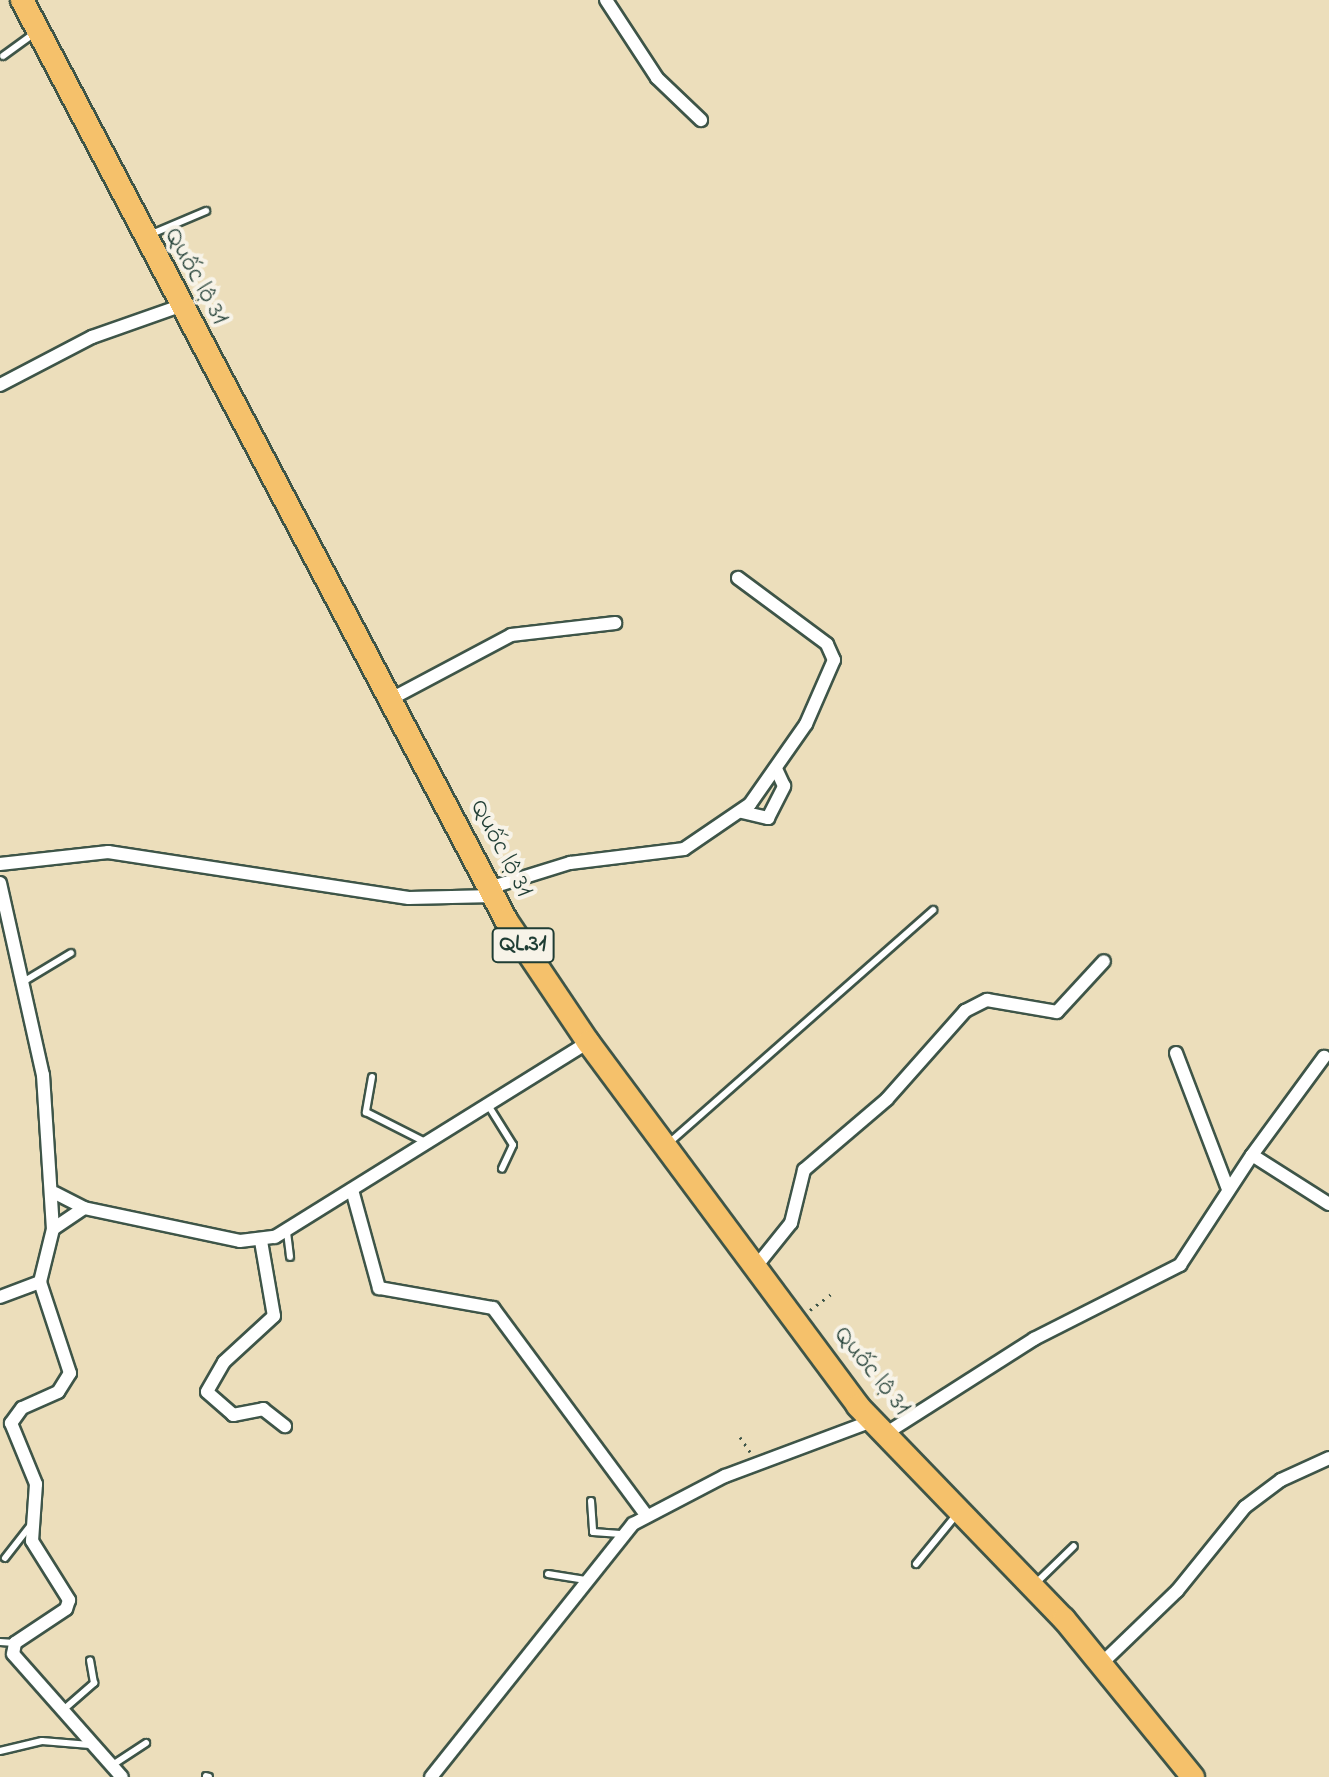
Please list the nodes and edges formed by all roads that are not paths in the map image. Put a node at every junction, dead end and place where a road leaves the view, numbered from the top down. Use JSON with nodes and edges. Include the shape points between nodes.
{"nodes":[{"id":1,"x":22,"y":0,"type":"edge"},
{"id":2,"x":606,"y":0,"type":"edge"},
{"id":3,"x":36,"y":32,"type":"junction"},
{"id":4,"x":3,"y":56,"type":"dead end"},
{"id":5,"x":701,"y":120,"type":"dead end"},
{"id":6,"x":206,"y":211,"type":"dead end"},
{"id":7,"x":142,"y":238,"type":"junction"},
{"id":8,"x":180,"y":306,"type":"junction"},
{"id":9,"x":0,"y":385,"type":"edge"},
{"id":10,"x":738,"y":578,"type":"dead end"},
{"id":11,"x":615,"y":623,"type":"dead end"},
{"id":12,"x":389,"y":700,"type":"junction"},
{"id":13,"x":776,"y":769,"type":"junction"},
{"id":14,"x":742,"y":812,"type":"junction"},
{"id":15,"x":0,"y":864,"type":"edge"},
{"id":16,"x":1,"y":890,"type":"edge"},
{"id":17,"x":492,"y":892,"type":"junction"},
{"id":18,"x":933,"y":910,"type":"dead end"},
{"id":19,"x":71,"y":953,"type":"dead end"},
{"id":20,"x":1104,"y":961,"type":"dead end"},
{"id":21,"x":23,"y":982,"type":"junction"},
{"id":22,"x":588,"y":1042,"type":"junction"},
{"id":23,"x":1176,"y":1053,"type":"dead end"},
{"id":24,"x":1324,"y":1057,"type":"dead end"},
{"id":25,"x":372,"y":1077,"type":"dead end"},
{"id":26,"x":488,"y":1105,"type":"junction"},
{"id":27,"x":427,"y":1143,"type":"junction"},
{"id":28,"x":664,"y":1147,"type":"junction"},
{"id":29,"x":1252,"y":1155,"type":"junction"},
{"id":30,"x":502,"y":1169,"type":"dead end"},
{"id":31,"x":1228,"y":1189,"type":"junction"},
{"id":32,"x":352,"y":1190,"type":"junction"},
{"id":33,"x":55,"y":1193,"type":"junction"},
{"id":34,"x":1329,"y":1204,"type":"edge"},
{"id":35,"x":84,"y":1208,"type":"junction"},
{"id":36,"x":53,"y":1229,"type":"junction"},
{"id":37,"x":287,"y":1232,"type":"junction"},
{"id":38,"x":261,"y":1241,"type":"junction"},
{"id":39,"x":290,"y":1257,"type":"dead end"},
{"id":40,"x":754,"y":1269,"type":"junction"},
{"id":41,"x":40,"y":1282,"type":"junction"},
{"id":42,"x":0,"y":1297,"type":"edge"},
{"id":43,"x":6,"y":1424,"type":"edge"},
{"id":44,"x":285,"y":1426,"type":"dead end"},
{"id":45,"x":878,"y":1427,"type":"junction"},
{"id":46,"x":1329,"y":1458,"type":"edge"},
{"id":47,"x":591,"y":1501,"type":"dead end"},
{"id":48,"x":959,"y":1512,"type":"junction"},
{"id":49,"x":646,"y":1515,"type":"junction"},
{"id":50,"x":29,"y":1527,"type":"junction"},
{"id":51,"x":624,"y":1534,"type":"junction"},
{"id":52,"x":1074,"y":1546,"type":"dead end"},
{"id":53,"x":5,"y":1558,"type":"dead end"},
{"id":54,"x":916,"y":1564,"type":"dead end"},
{"id":55,"x":548,"y":1574,"type":"dead end"},
{"id":56,"x":586,"y":1580,"type":"junction"},
{"id":57,"x":1032,"y":1586,"type":"junction"},
{"id":58,"x":0,"y":1642,"type":"edge"},
{"id":59,"x":15,"y":1643,"type":"junction"},
{"id":60,"x":90,"y":1660,"type":"dead end"},
{"id":61,"x":1100,"y":1665,"type":"junction"},
{"id":62,"x":60,"y":1714,"type":"junction"},
{"id":63,"x":146,"y":1743,"type":"dead end"},
{"id":64,"x":90,"y":1745,"type":"junction"},
{"id":65,"x":0,"y":1751,"type":"edge"},
{"id":66,"x":111,"y":1766,"type":"junction"},
{"id":67,"x":122,"y":1777,"type":"edge"},
{"id":68,"x":431,"y":1777,"type":"edge"},
{"id":69,"x":1193,"y":1777,"type":"edge"}],
"edges":[{"from":1,"to":3,"type":"highway","name":"Quốc lộ 31","number":"QL.31"},
{"from":2,"to":5,"type":"street","via":[[657,78]]},
{"from":3,"to":4,"type":"lane"},
{"from":3,"to":7,"type":"highway","name":"Quốc lộ 31","number":"QL.31"},
{"from":6,"to":7,"type":"lane"},
{"from":7,"to":8,"type":"highway","name":"Quốc lộ 31","number":"QL.31"},
{"from":8,"to":9,"type":"street","via":[[92,337]]},
{"from":8,"to":12,"type":"highway","name":"Quốc lộ 31","number":"QL.31"},
{"from":10,"to":13,"type":"street","via":[[827,644],[834,660],[823,694]]},
{"from":11,"to":12,"type":"street","via":[[511,635]]},
{"from":12,"to":17,"type":"highway","name":"Quốc lộ 31","number":"QL.31"},
{"from":13,"to":14,"type":"street"},
{"from":13,"to":14,"type":"street","via":[[784,786],[768,818]]},
{"from":14,"to":17,"type":"street","via":[[684,849],[570,863]]},
{"from":15,"to":17,"type":"street","via":[[108,852],[409,898]]},
{"from":16,"to":21,"type":"street"},
{"from":17,"to":22,"type":"highway","name":"Quốc lộ 31","number":"QL.31"},
{"from":18,"to":28,"type":"lane"},
{"from":19,"to":21,"type":"lane"},
{"from":20,"to":40,"type":"street","via":[[1057,1012],[987,1000],[965,1011],[887,1099],[804,1170],[791,1223]]},
{"from":21,"to":33,"type":"street","via":[[43,1075]]},
{"from":22,"to":26,"type":"street"},
{"from":22,"to":28,"type":"highway","name":"Quốc lộ 31","number":"QL.31"},
{"from":23,"to":31,"type":"street"},
{"from":24,"to":29,"type":"street"},
{"from":25,"to":27,"type":"lane","via":[[366,1112]]},
{"from":26,"to":27,"type":"street"},
{"from":26,"to":30,"type":"lane","via":[[513,1145]]},
{"from":27,"to":32,"type":"street"},
{"from":28,"to":40,"type":"highway","name":"Quốc lộ 31","number":"QL.31"},
{"from":29,"to":31,"type":"street"},
{"from":29,"to":34,"type":"street"},
{"from":31,"to":45,"type":"street","via":[[1180,1265]]},
{"from":32,"to":37,"type":"street"},
{"from":32,"to":49,"type":"street","via":[[379,1288],[493,1308]]},
{"from":33,"to":35,"type":"street"},
{"from":33,"to":36,"type":"street"},
{"from":35,"to":36,"type":"street"},
{"from":35,"to":38,"type":"street"},
{"from":36,"to":41,"type":"street"},
{"from":37,"to":38,"type":"street"},
{"from":37,"to":39,"type":"lane"},
{"from":38,"to":44,"type":"street","via":[[274,1316],[224,1362],[207,1392],[233,1415],[263,1409]]},
{"from":40,"to":45,"type":"highway","name":"Quốc lộ 31","number":"QL.31"},
{"from":41,"to":42,"type":"street"},
{"from":41,"to":43,"type":"street","via":[[70,1373],[58,1392],[22,1408]]},
{"from":43,"to":50,"type":"street","via":[[36,1484]]},
{"from":45,"to":48,"type":"highway","name":"Quốc lộ 31","number":"QL.31"},
{"from":45,"to":49,"type":"street","via":[[756,1462]]},
{"from":46,"to":61,"type":"street","via":[[1281,1480],[1245,1507],[1177,1591]]},
{"from":47,"to":51,"type":"lane","via":[[593,1532]]},
{"from":48,"to":54,"type":"lane"},
{"from":48,"to":57,"type":"highway","name":"Quốc lộ 31","number":"QL.31"},
{"from":49,"to":51,"type":"street"},
{"from":50,"to":53,"type":"lane"},
{"from":50,"to":59,"type":"street","via":[[69,1600],[66,1609]]},
{"from":51,"to":56,"type":"street"},
{"from":52,"to":57,"type":"lane"},
{"from":55,"to":56,"type":"lane"},
{"from":56,"to":68,"type":"street"},
{"from":57,"to":61,"type":"highway","name":"Quốc lộ 31","number":"QL.31"},
{"from":58,"to":59,"type":"lane"},
{"from":59,"to":62,"type":"street","via":[[19,1663]]},
{"from":60,"to":62,"type":"lane","via":[[94,1683]]},
{"from":61,"to":69,"type":"highway","name":"Quốc lộ 31","number":"QL.31"},
{"from":62,"to":64,"type":"street"},
{"from":63,"to":66,"type":"lane"},
{"from":64,"to":65,"type":"lane","via":[[42,1741]]},
{"from":64,"to":66,"type":"street"},
{"from":66,"to":67,"type":"street"}]}
